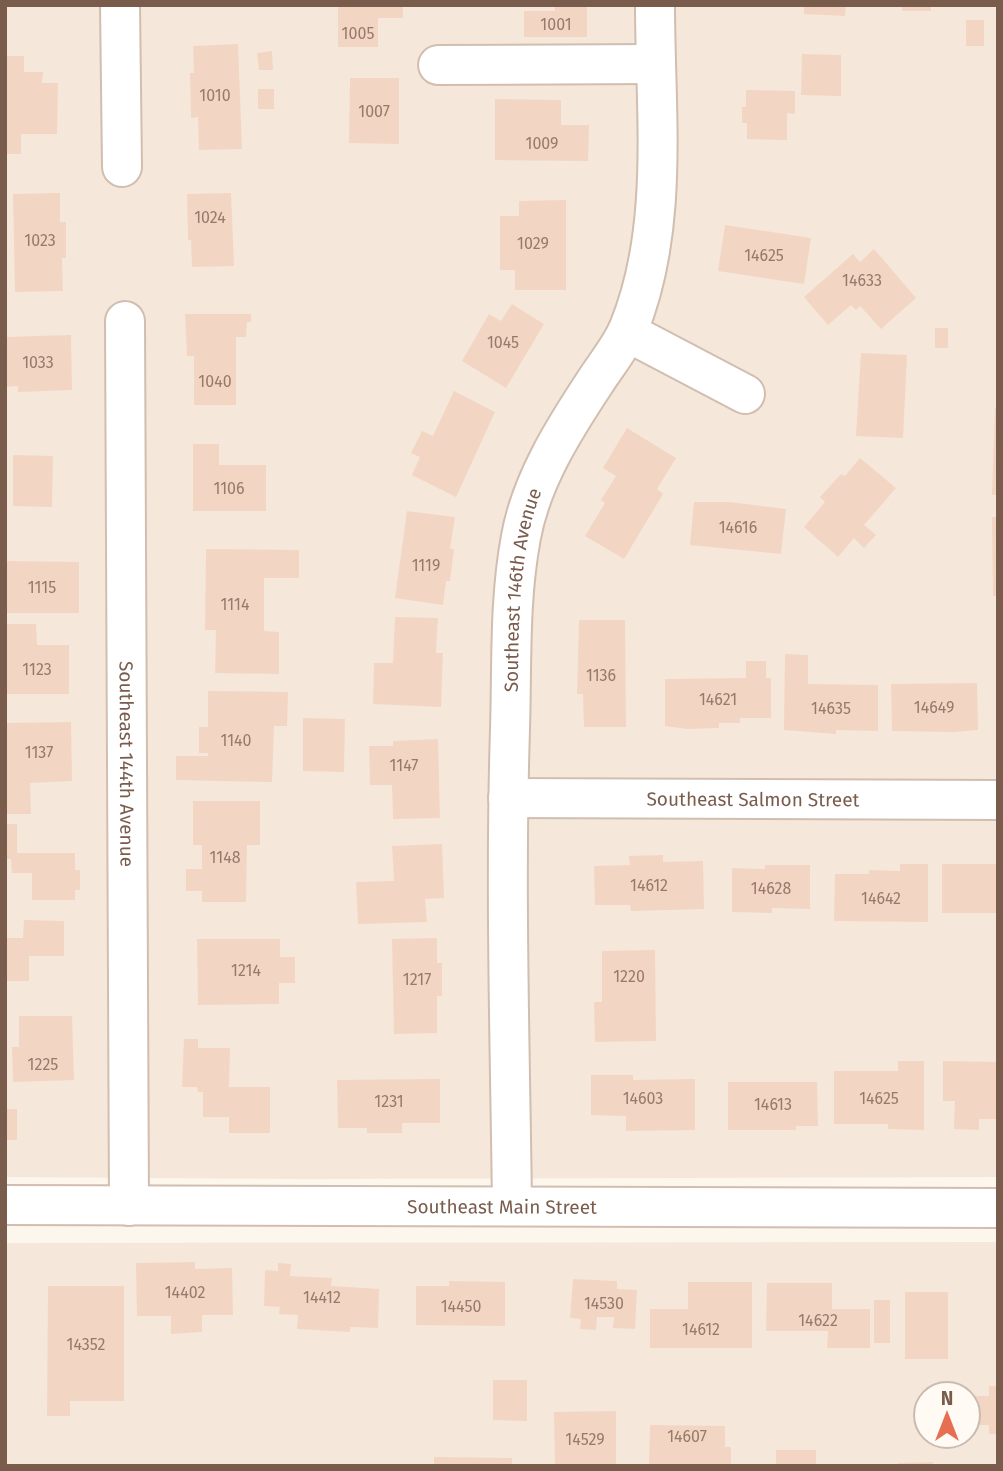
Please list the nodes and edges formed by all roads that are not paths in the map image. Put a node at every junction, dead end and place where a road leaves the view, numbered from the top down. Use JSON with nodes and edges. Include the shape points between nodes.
{"nodes":[{"id":1,"x":120,"y":5,"type":"edge"},
{"id":2,"x":654,"y":5,"type":"edge"},
{"id":3,"x":655,"y":64,"type":"junction"},
{"id":4,"x":439,"y":65,"type":"dead end"},
{"id":5,"x":122,"y":167,"type":"dead end"},
{"id":6,"x":125,"y":321,"type":"dead end"},
{"id":7,"x":627,"y":332,"type":"junction"},
{"id":8,"x":745,"y":394,"type":"dead end"},
{"id":9,"x":508,"y":798,"type":"junction"},
{"id":10,"x":998,"y":800,"type":"edge"},
{"id":11,"x":5,"y":1205,"type":"edge"},
{"id":12,"x":512,"y":1205,"type":"junction"},
{"id":13,"x":129,"y":1206,"type":"junction"},
{"id":14,"x":998,"y":1208,"type":"edge"}],
"edges":[{"from":1,"to":5,"type":"street"},
{"from":2,"to":3,"type":"street","name":"Southeast 146th Avenue"},
{"from":3,"to":4,"type":"street"},
{"from":3,"to":7,"type":"street","name":"Southeast 146th Avenue","via":[[657,170],[652,235],[644,281]]},
{"from":6,"to":13,"type":"street","name":"Southeast 144th Avenue"},
{"from":7,"to":8,"type":"street"},
{"from":7,"to":9,"type":"street","name":"Southeast 146th Avenue","via":[[558,441],[521,535],[514,593]]},
{"from":9,"to":10,"type":"street","name":"Southeast Salmon Street"},
{"from":9,"to":12,"type":"street","name":"Southeast 146th Avenue"},
{"from":11,"to":13,"type":"street","name":"Southeast Main Street"},
{"from":12,"to":13,"type":"street","name":"Southeast Main Street"},
{"from":12,"to":14,"type":"street","name":"Southeast Main Street"}]}
